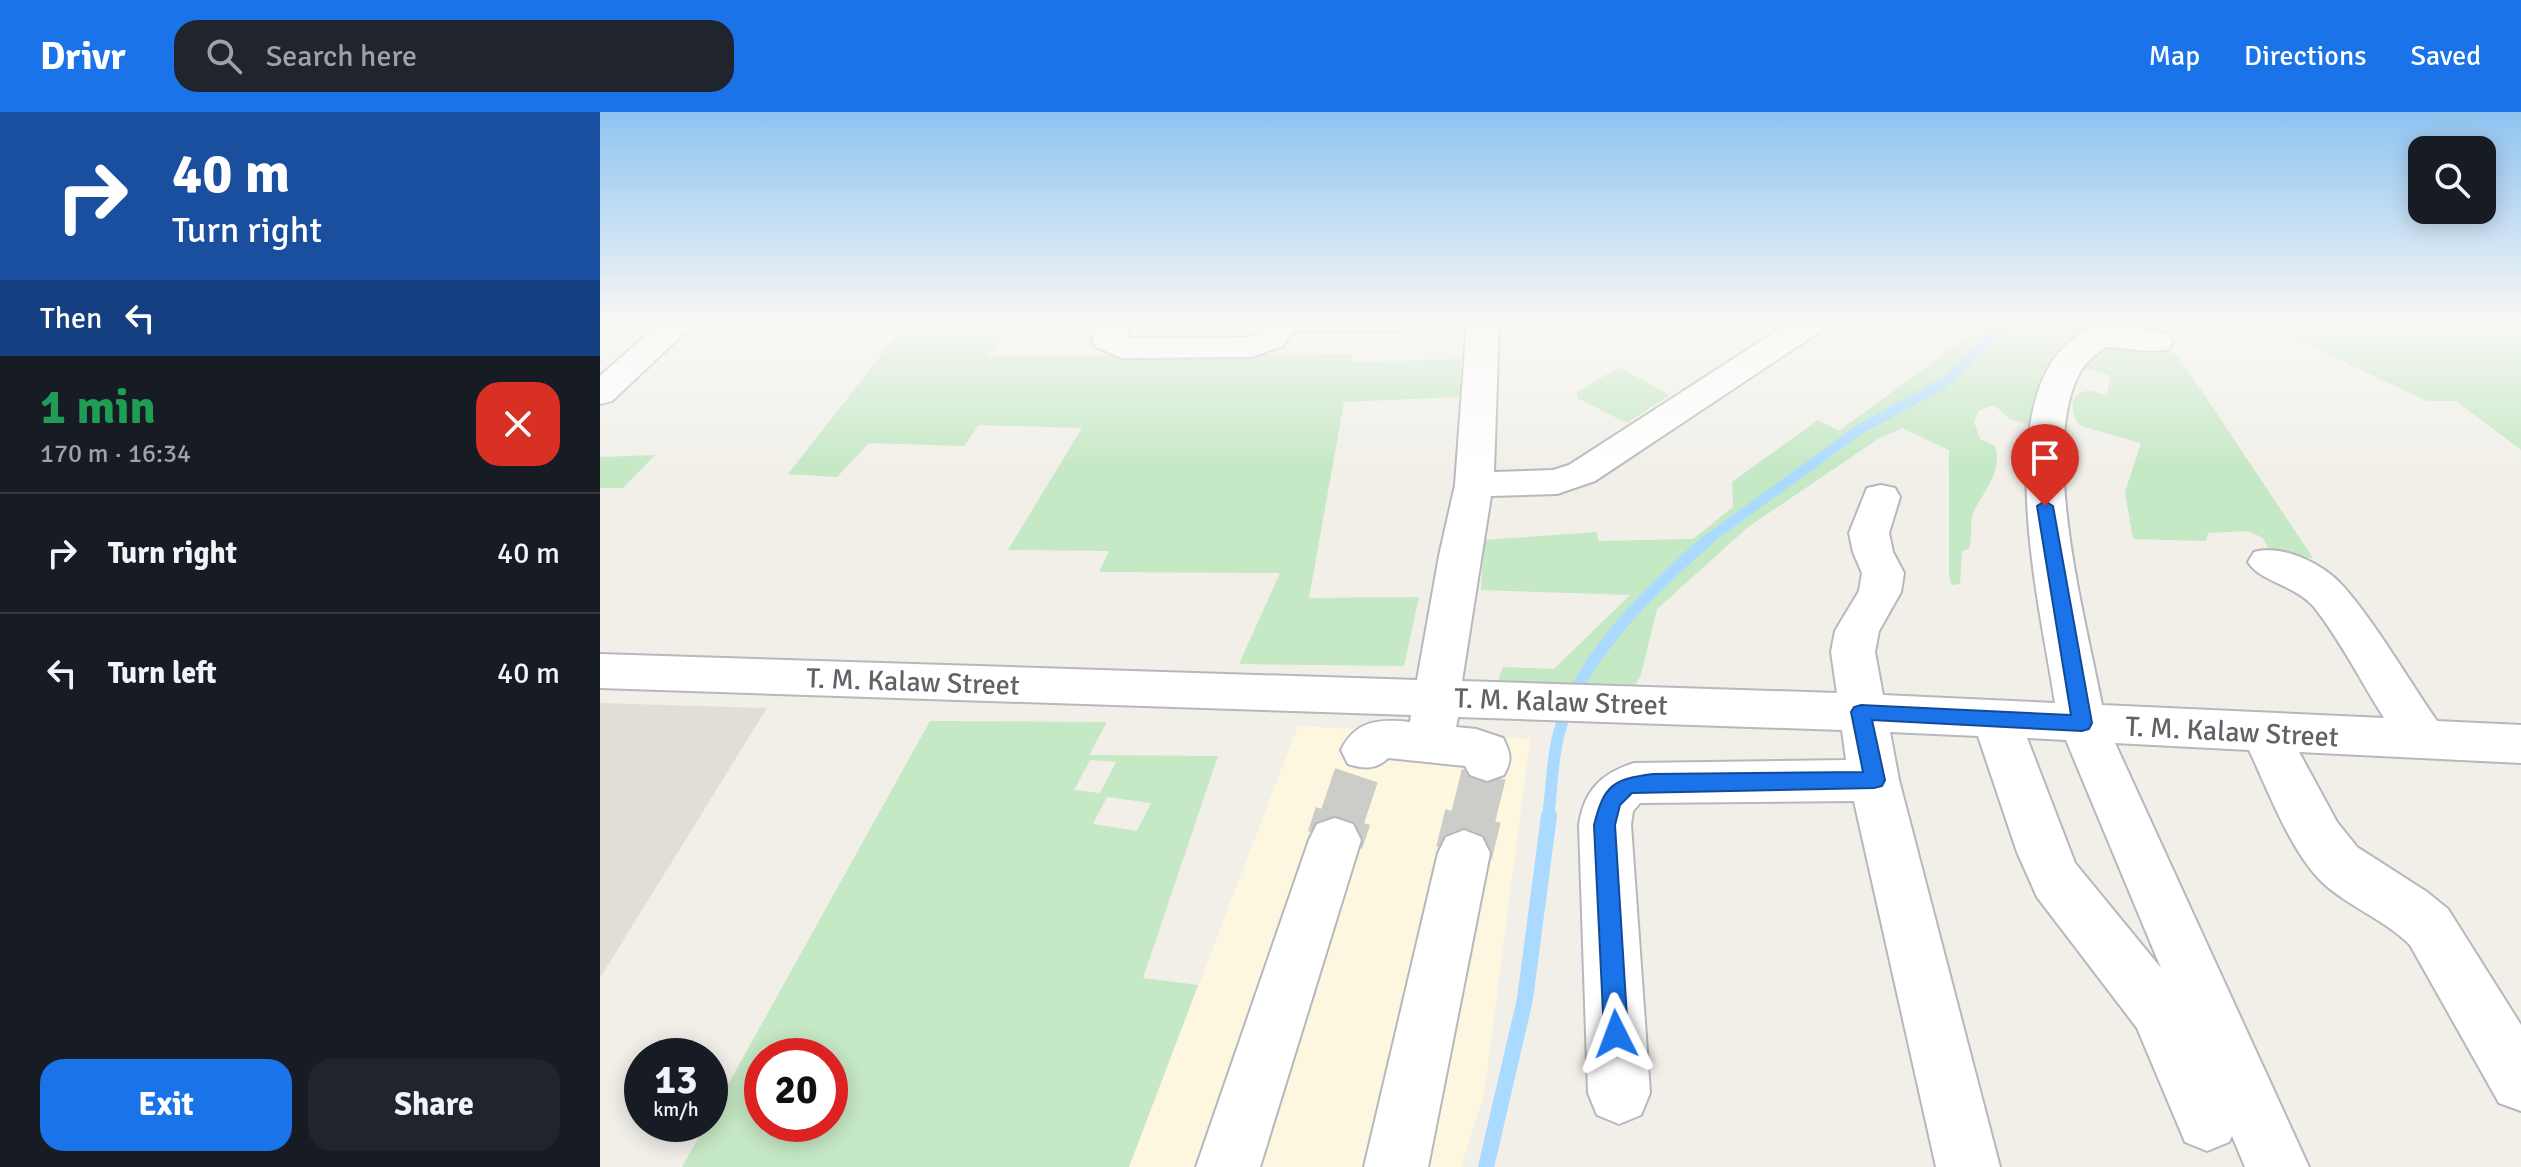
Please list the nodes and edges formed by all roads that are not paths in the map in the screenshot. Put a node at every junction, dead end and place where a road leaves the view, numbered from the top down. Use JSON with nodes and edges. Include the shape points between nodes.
{"nodes":[{"id":1,"x":626,"y":370,"type":"edge"},
{"id":2,"x":1480,"y":370,"type":"edge"},
{"id":3,"x":1739,"y":370,"type":"edge"},
{"id":4,"x":2065,"y":370,"type":"edge"},
{"id":5,"x":600,"y":394,"type":"edge"},
{"id":6,"x":1474,"y":485,"type":"junction"},
{"id":7,"x":1881,"y":497,"type":"dead end"},
{"id":8,"x":2269,"y":562,"type":"dead end"},
{"id":9,"x":600,"y":671,"type":"edge"},
{"id":10,"x":1437,"y":697,"type":"junction"},
{"id":11,"x":1861,"y":712,"type":"junction"},
{"id":12,"x":1996,"y":719,"type":"junction"},
{"id":13,"x":2082,"y":723,"type":"junction"},
{"id":14,"x":2265,"y":734,"type":"junction"},
{"id":15,"x":2423,"y":739,"type":"junction"},
{"id":16,"x":1430,"y":743,"type":"junction"},
{"id":17,"x":2521,"y":744,"type":"edge"},
{"id":18,"x":1365,"y":750,"type":"dead end"},
{"id":19,"x":1487,"y":761,"type":"dead end"},
{"id":20,"x":1874,"y":780,"type":"junction"},
{"id":21,"x":1335,"y":840,"type":"tunnel mouth"},
{"id":22,"x":1464,"y":853,"type":"tunnel mouth"},
{"id":23,"x":2521,"y":1081,"type":"edge"},
{"id":24,"x":1619,"y":1093,"type":"dead end"},
{"id":25,"x":2207,"y":1120,"type":"dead end"},
{"id":26,"x":1228,"y":1167,"type":"edge"},
{"id":27,"x":1396,"y":1167,"type":"edge"},
{"id":28,"x":1968,"y":1167,"type":"edge"},
{"id":29,"x":2277,"y":1167,"type":"edge"}],
"edges":[{"from":1,"to":5,"type":"street"},
{"from":2,"to":6,"type":"street"},
{"from":3,"to":6,"type":"street","via":[[1582,473],[1557,482]]},
{"from":4,"to":13,"type":"street","via":[[2047,420],[2045,506]]},
{"from":6,"to":10,"type":"street"},
{"from":7,"to":11,"type":"street","via":[[1869,533],[1883,573],[1880,592],[1857,631],[1853,652]]},
{"from":8,"to":15,"type":"street","via":[[2306,577],[2328,596]]},
{"from":9,"to":10,"type":"street","name":"T. M. Kalaw Street"},
{"from":10,"to":11,"type":"street","name":"T. M. Kalaw Street"},
{"from":10,"to":16,"type":"street"},
{"from":11,"to":12,"type":"street","name":"T. M. Kalaw Street"},
{"from":11,"to":20,"type":"street"},
{"from":12,"to":13,"type":"street","name":"T. M. Kalaw Street"},
{"from":12,"to":25,"type":"street","via":[[2056,880],[2158,1009]]},
{"from":13,"to":14,"type":"street","name":"T. M. Kalaw Street"},
{"from":13,"to":29,"type":"street"},
{"from":14,"to":15,"type":"street","name":"T. M. Kalaw Street"},
{"from":14,"to":23,"type":"street","via":[[2325,847],[2354,876],[2417,914],[2429,927]]},
{"from":15,"to":17,"type":"street","name":"T. M. Kalaw Street"},
{"from":16,"to":18,"type":"street","via":[[1383,738]]},
{"from":16,"to":19,"type":"street","via":[[1481,749]]},
{"from":20,"to":24,"type":"street","via":[[1634,783],[1617,792],[1605,825]]},
{"from":20,"to":28,"type":"street"},
{"from":21,"to":26,"type":"street"},
{"from":22,"to":27,"type":"street"}]}
